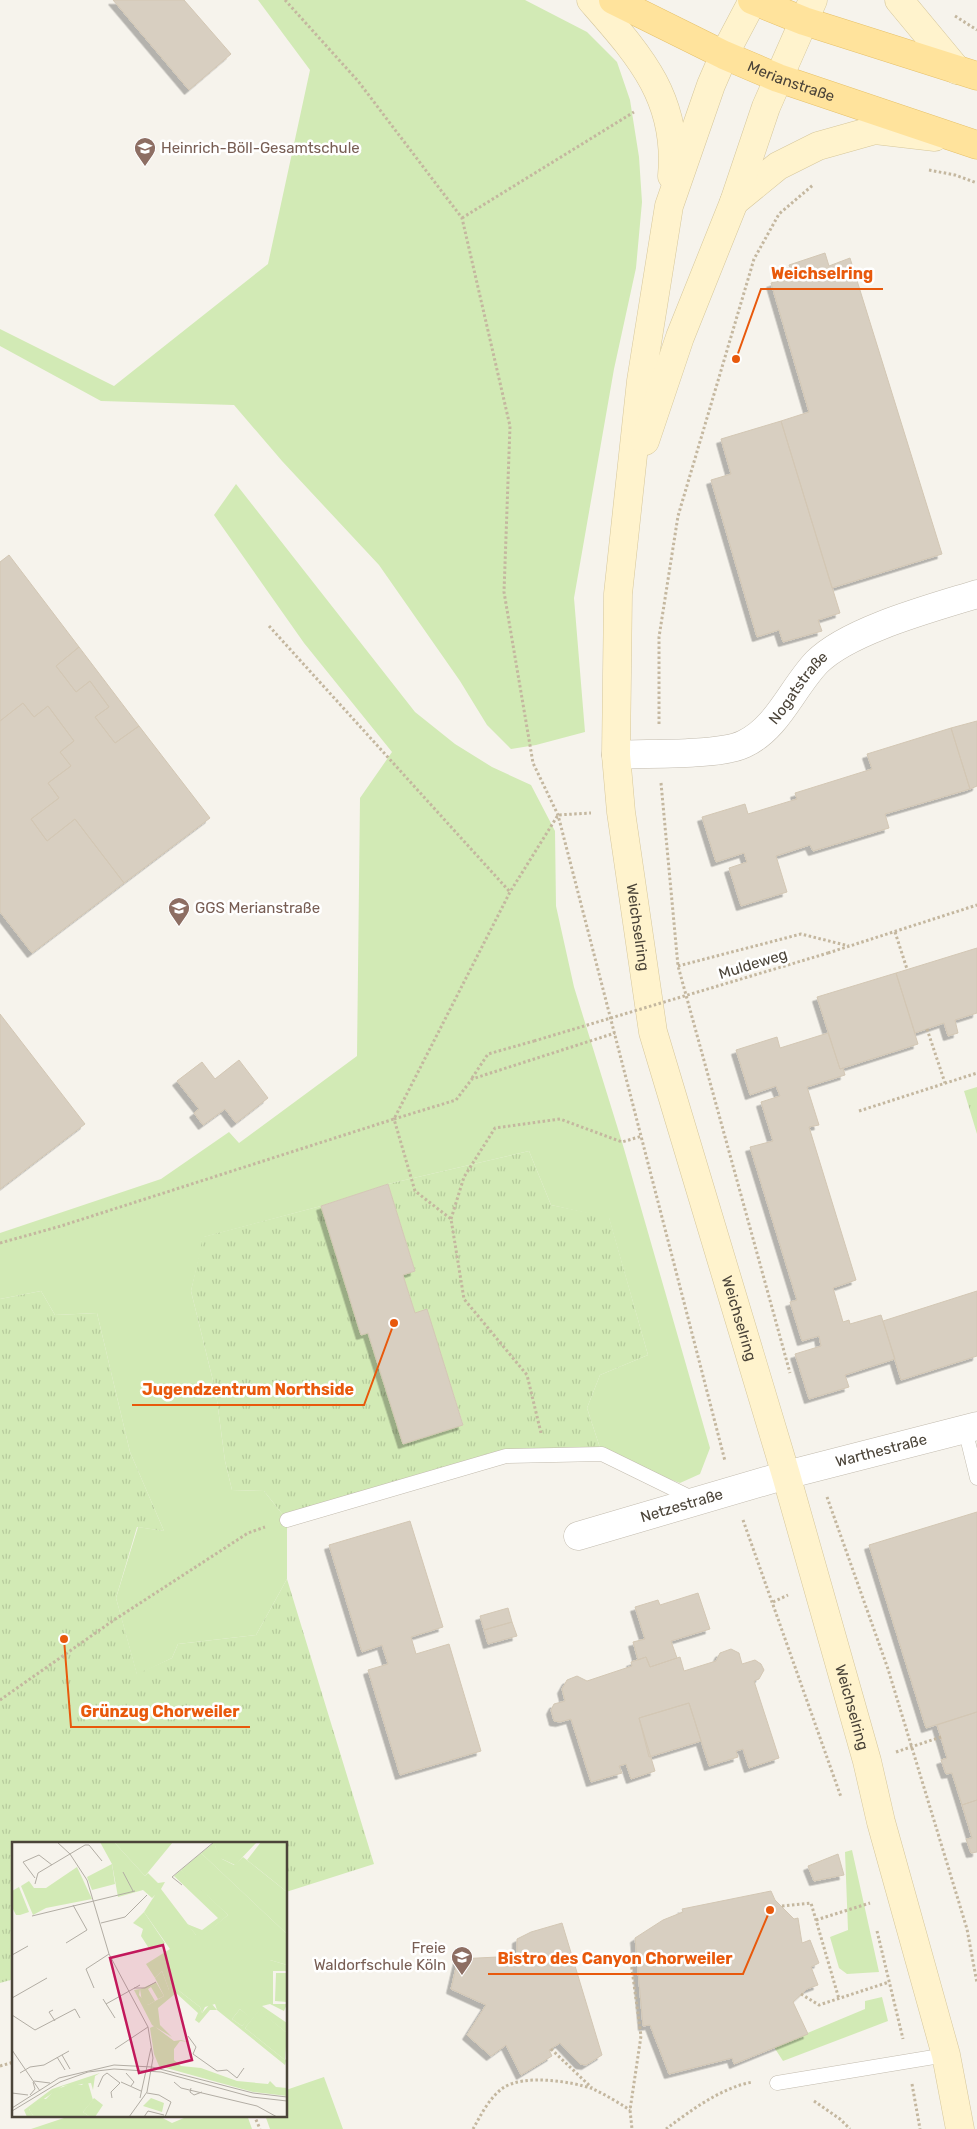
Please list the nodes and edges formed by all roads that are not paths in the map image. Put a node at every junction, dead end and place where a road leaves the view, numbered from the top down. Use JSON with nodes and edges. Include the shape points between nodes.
{"nodes":[{"id":1,"x":591,"y":0,"type":"edge"},
{"id":2,"x":613,"y":0,"type":"edge"},
{"id":3,"x":753,"y":0,"type":"edge"},
{"id":4,"x":899,"y":0,"type":"edge"},
{"id":5,"x":809,"y":10,"type":"edge"},
{"id":6,"x":724,"y":55,"type":"junction"},
{"id":7,"x":967,"y":73,"type":"edge"},
{"id":8,"x":778,"y":78,"type":"junction"},
{"id":9,"x":972,"y":143,"type":"edge"},
{"id":10,"x":734,"y":202,"type":"junction"},
{"id":11,"x":669,"y":206,"type":"junction"},
{"id":12,"x":628,"y":493,"type":"junction"},
{"id":13,"x":977,"y":594,"type":"edge"},
{"id":14,"x":616,"y":754,"type":"junction"},
{"id":15,"x":971,"y":1428,"type":"edge"},
{"id":16,"x":786,"y":1475,"type":"junction"},
{"id":17,"x":977,"y":1478,"type":"edge"},
{"id":18,"x":698,"y":1501,"type":"junction"},
{"id":19,"x":287,"y":1520,"type":"road end"},
{"id":20,"x":578,"y":1536,"type":"dead end"},
{"id":21,"x":946,"y":2054,"type":"junction"},
{"id":22,"x":777,"y":2083,"type":"dead end"},
{"id":23,"x":960,"y":2129,"type":"edge"}],
"edges":[{"from":1,"to":11,"type":"street","via":[[643,63],[662,95],[674,150]]},
{"from":2,"to":6,"type":"main road","name":"Merianstraße"},
{"from":3,"to":5,"type":"main road"},
{"from":3,"to":6,"type":"street","name":"Weichselring"},
{"from":4,"to":7,"type":"street"},
{"from":5,"to":7,"type":"main road"},
{"from":5,"to":8,"type":"street","name":"Weichselring"},
{"from":6,"to":8,"type":"main road","name":"Merianstraße"},
{"from":6,"to":11,"type":"street","name":"Weichselring","via":[[703,105]]},
{"from":8,"to":9,"type":"main road","name":"Merianstraße"},
{"from":8,"to":10,"type":"street","name":"Weichselring"},
{"from":9,"to":10,"type":"street","via":[[875,130],[818,146],[778,166]]},
{"from":10,"to":12,"type":"street","name":"Weichselring","via":[[680,336]]},
{"from":11,"to":12,"type":"street","name":"Weichselring","via":[[641,381]]},
{"from":12,"to":14,"type":"street","name":"Weichselring","via":[[618,594]]},
{"from":13,"to":14,"type":"street","name":"Nogatstraße","via":[[931,608],[833,649],[816,663],[760,736],[742,745],[723,750]]},
{"from":14,"to":16,"type":"street","name":"Weichselring","via":[[621,812],[653,1032]]},
{"from":15,"to":16,"type":"street","name":"Warthestraße"},
{"from":15,"to":17,"type":"lane"},
{"from":16,"to":18,"type":"street","name":"Netzestraße"},
{"from":16,"to":21,"type":"street","name":"Weichselring"},
{"from":18,"to":19,"type":"lane","via":[[602,1454],[506,1456]]},
{"from":18,"to":20,"type":"street","name":"Netzestraße"},
{"from":21,"to":22,"type":"lane"},
{"from":21,"to":23,"type":"street","name":"Weichselring"}]}
